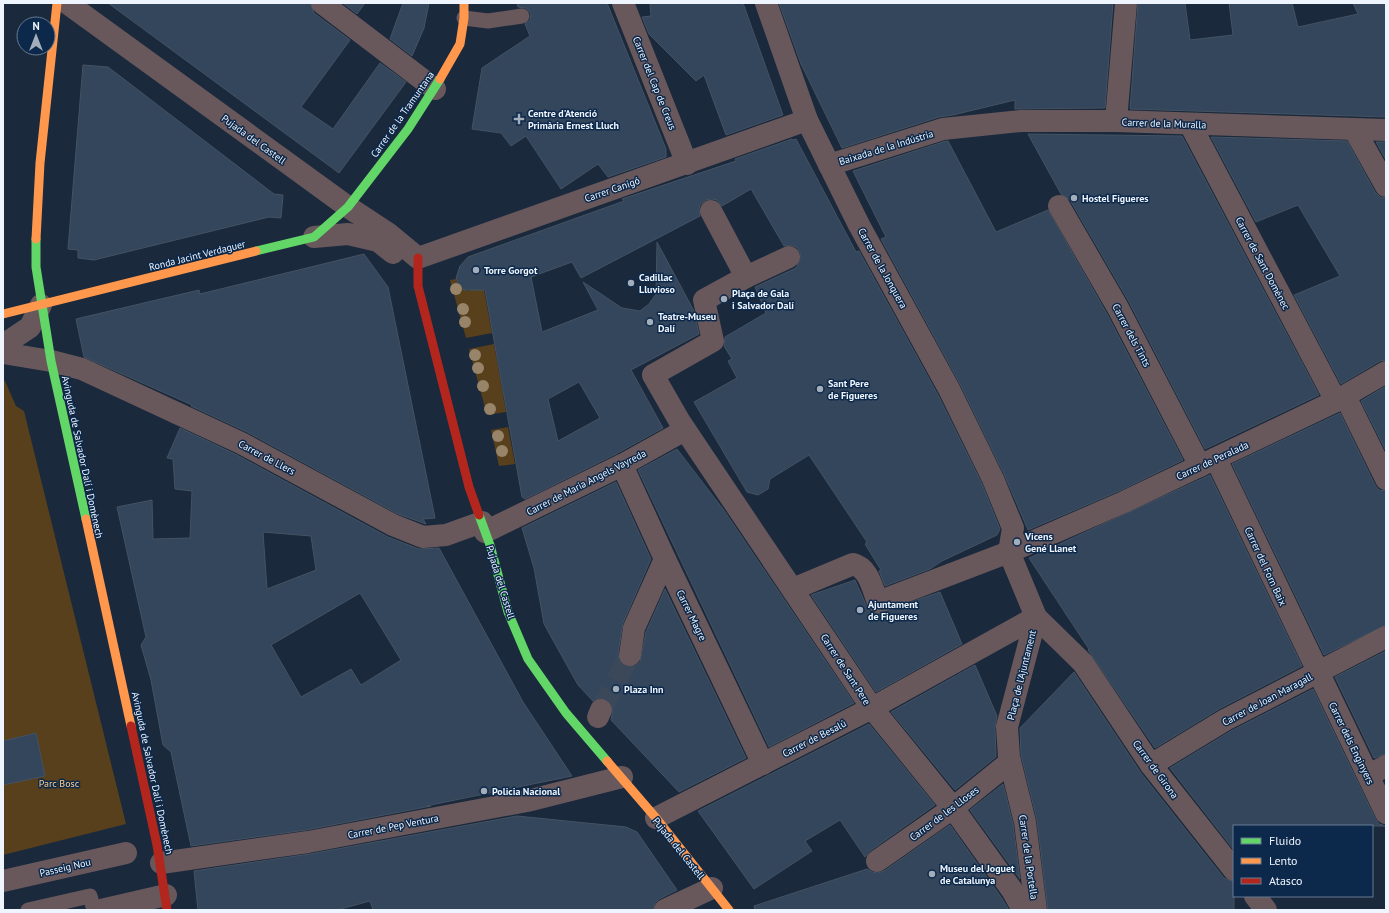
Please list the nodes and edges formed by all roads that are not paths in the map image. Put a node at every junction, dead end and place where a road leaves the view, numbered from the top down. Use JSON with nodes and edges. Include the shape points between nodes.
{"nodes":[{"id":1,"x":57,"y":3,"type":"edge"},
{"id":2,"x":67,"y":3,"type":"edge"},
{"id":3,"x":322,"y":3,"type":"edge"},
{"id":4,"x":464,"y":3,"type":"edge"},
{"id":5,"x":623,"y":3,"type":"edge"},
{"id":6,"x":766,"y":3,"type":"edge"},
{"id":7,"x":1126,"y":3,"type":"edge"},
{"id":8,"x":522,"y":16,"type":"dead end"},
{"id":9,"x":464,"y":18,"type":"junction"},
{"id":10,"x":435,"y":89,"type":"junction"},
{"id":11,"x":807,"y":120,"type":"junction"},
{"id":12,"x":1116,"y":121,"type":"junction"},
{"id":13,"x":1190,"y":124,"type":"junction"},
{"id":14,"x":943,"y":129,"type":"joint"},
{"id":15,"x":1354,"y":129,"type":"junction"},
{"id":16,"x":1386,"y":130,"type":"edge"},
{"id":17,"x":687,"y":164,"type":"junction"},
{"id":18,"x":829,"y":165,"type":"junction"},
{"id":19,"x":1386,"y":186,"type":"edge"},
{"id":20,"x":1059,"y":206,"type":"dead end"},
{"id":21,"x":348,"y":207,"type":"junction"},
{"id":22,"x":711,"y":211,"type":"dead end"},
{"id":23,"x":314,"y":237,"type":"junction"},
{"id":24,"x":789,"y":257,"type":"dead end"},
{"id":25,"x":418,"y":258,"type":"junction"},
{"id":26,"x":746,"y":277,"type":"junction"},
{"id":27,"x":418,"y":286,"type":"junction"},
{"id":28,"x":41,"y":305,"type":"junction"},
{"id":29,"x":3,"y":314,"type":"edge"},
{"id":30,"x":3,"y":345,"type":"edge"},
{"id":31,"x":3,"y":353,"type":"edge"},
{"id":32,"x":51,"y":361,"type":"junction"},
{"id":33,"x":1386,"y":372,"type":"edge"},
{"id":34,"x":1341,"y":399,"type":"junction"},
{"id":35,"x":682,"y":426,"type":"junction"},
{"id":36,"x":1208,"y":462,"type":"junction"},
{"id":37,"x":622,"y":465,"type":"junction"},
{"id":38,"x":1386,"y":479,"type":"edge"},
{"id":39,"x":484,"y":527,"type":"junction"},
{"id":40,"x":1009,"y":552,"type":"junction"},
{"id":41,"x":665,"y":559,"type":"junction"},
{"id":42,"x":792,"y":589,"type":"junction"},
{"id":43,"x":1036,"y":617,"type":"junction"},
{"id":44,"x":1386,"y":637,"type":"edge"},
{"id":45,"x":970,"y":654,"type":"joint"},
{"id":46,"x":630,"y":655,"type":"tunnel mouth"},
{"id":47,"x":1083,"y":663,"type":"joint"},
{"id":48,"x":1317,"y":673,"type":"junction"},
{"id":49,"x":872,"y":708,"type":"junction"},
{"id":50,"x":1009,"y":760,"type":"junction"},
{"id":51,"x":764,"y":764,"type":"junction"},
{"id":52,"x":1151,"y":765,"type":"junction"},
{"id":53,"x":1377,"y":771,"type":"edge"},
{"id":54,"x":622,"y":777,"type":"junction"},
{"id":55,"x":953,"y":808,"type":"junction"},
{"id":56,"x":1386,"y":813,"type":"edge"},
{"id":57,"x":656,"y":818,"type":"junction"},
{"id":58,"x":126,"y":852,"type":"dead end"},
{"id":59,"x":877,"y":861,"type":"dead end"},
{"id":60,"x":161,"y":863,"type":"junction"},
{"id":61,"x":1233,"y":869,"type":"edge"},
{"id":62,"x":3,"y":881,"type":"edge"},
{"id":63,"x":712,"y":888,"type":"junction"},
{"id":64,"x":1256,"y":897,"type":"edge"},
{"id":65,"x":167,"y":903,"type":"edge"},
{"id":66,"x":28,"y":910,"type":"edge"},
{"id":67,"x":94,"y":910,"type":"edge"},
{"id":68,"x":101,"y":910,"type":"edge"},
{"id":69,"x":665,"y":910,"type":"edge"},
{"id":70,"x":729,"y":910,"type":"edge"},
{"id":71,"x":1023,"y":910,"type":"edge"},
{"id":72,"x":1036,"y":910,"type":"edge"},
{"id":73,"x":1266,"y":910,"type":"edge"}],
"edges":[{"from":1,"to":28,"type":"street","name":"Avinguda de Salvador Dalí i Domènech","via":[[36,226],[36,267]]},
{"from":2,"to":21,"type":"street","name":"Pujada del Castell"},
{"from":3,"to":10,"type":"street"},
{"from":4,"to":9,"type":"street","name":"Carrer de la Tramuntana"},
{"from":5,"to":17,"type":"street","name":"Carrer del Cap de Creus"},
{"from":6,"to":11,"type":"street","name":"Carrer de la Jonquera"},
{"from":7,"to":12,"type":"street"},
{"from":8,"to":9,"type":"lane","via":[[488,21]]},
{"from":9,"to":10,"type":"street","name":"Carrer de la Tramuntana","via":[[460,44]]},
{"from":10,"to":21,"type":"street","name":"Carrer de la Tramuntana","via":[[408,129]]},
{"from":11,"to":17,"type":"street","name":"Carrer Canigó"},
{"from":11,"to":18,"type":"street","name":"Carrer de la Jonquera"},
{"from":12,"to":13,"type":"street","name":"Carrer de la Muralla"},
{"from":12,"to":14,"type":"street","name":"Carrer de la Muralla","via":[[1021,121]]},
{"from":13,"to":15,"type":"street","name":"Carrer de la Muralla"},
{"from":13,"to":34,"type":"street","name":"Carrer de Sant Domènec"},
{"from":14,"to":18,"type":"street","name":"Baixada de la Indústria"},
{"from":15,"to":16,"type":"street","name":"Carrer de la Muralla"},
{"from":15,"to":19,"type":"street"},
{"from":17,"to":25,"type":"street","name":"Carrer Canigó"},
{"from":18,"to":40,"type":"street","name":"Carrer de la Jonquera","via":[[949,389],[993,479],[1014,528]]},
{"from":20,"to":36,"type":"street","name":"Carrer dels Tints"},
{"from":21,"to":23,"type":"street","name":"Ronda Jacint Verdaguer"},
{"from":21,"to":25,"type":"street","name":"Pujada del Castell","via":[[389,234]]},
{"from":22,"to":26,"type":"street"},
{"from":23,"to":27,"type":"street","name":"Pujada del Castell","via":[[348,234],[378,241],[402,261]]},
{"from":23,"to":28,"type":"street","name":"Ronda Jacint Verdaguer"},
{"from":24,"to":26,"type":"street"},
{"from":25,"to":27,"type":"street","name":"Pujada del Castell"},
{"from":26,"to":35,"type":"street","name":"Carrer de Sant Pere","via":[[704,300],[712,341],[653,374]]},
{"from":27,"to":39,"type":"street","name":"Pujada del Castell","via":[[469,487]]},
{"from":28,"to":29,"type":"street","name":"Ronda Jacint Verdaguer"},
{"from":28,"to":30,"type":"street","via":[[30,327]]},
{"from":28,"to":32,"type":"street","name":"Avinguda de Salvador Dalí i Domènech"},
{"from":31,"to":32,"type":"street","name":"Carrer de Llers"},
{"from":32,"to":39,"type":"street","name":"Carrer de Llers","via":[[82,370],[241,443],[393,525],[422,537]]},
{"from":32,"to":60,"type":"street","name":"Avinguda de Salvador Dalí i Domènech"},
{"from":33,"to":34,"type":"street","name":"Carrer de Peralada"},
{"from":34,"to":36,"type":"street","name":"Carrer de Peralada"},
{"from":34,"to":38,"type":"street","name":"Carrer de Sant Domènec"},
{"from":35,"to":37,"type":"street","name":"Carrer de Maria Angels Vayreda"},
{"from":35,"to":42,"type":"street","name":"Carrer de Sant Pere"},
{"from":36,"to":40,"type":"street","name":"Carrer de Peralada"},
{"from":36,"to":48,"type":"street","name":"Carrer del Forn Baix"},
{"from":37,"to":39,"type":"street","name":"Carrer de Maria Angels Vayreda"},
{"from":37,"to":41,"type":"street","name":"Carrer Magre"},
{"from":39,"to":54,"type":"street","name":"Pujada del Castell","via":[[508,612],[528,658],[566,713]]},
{"from":40,"to":42,"type":"street","via":[[878,602],[866,573],[861,566],[852,564]]},
{"from":40,"to":43,"type":"street","name":"Plaça de l'Ajuntament"},
{"from":41,"to":46,"type":"street","via":[[634,628]]},
{"from":41,"to":51,"type":"street","name":"Carrer Magre"},
{"from":42,"to":49,"type":"street","name":"Carrer de Sant Pere"},
{"from":43,"to":45,"type":"street","name":"Plaça de l'Ajuntament"},
{"from":43,"to":47,"type":"street","name":"Plaça de l'Ajuntament"},
{"from":43,"to":50,"type":"street","name":"Plaça de l'Ajuntament","via":[[1007,727]]},
{"from":44,"to":48,"type":"street","name":"Carrer de Joan Maragall"},
{"from":45,"to":49,"type":"street","name":"Carrer de Besalú"},
{"from":47,"to":52,"type":"street","name":"Carrer de Girona"},
{"from":48,"to":52,"type":"street","name":"Carrer de Joan Maragall","via":[[1225,720]]},
{"from":48,"to":53,"type":"street","name":"Carrer dels Enginyers"},
{"from":49,"to":51,"type":"street","name":"Carrer de Besalú"},
{"from":49,"to":55,"type":"street","name":"Carrer de Sant Pere"},
{"from":50,"to":55,"type":"street","name":"Carrer de les Lloses"},
{"from":50,"to":72,"type":"street","name":"Carrer de la Portella","via":[[1025,822]]},
{"from":51,"to":57,"type":"street","name":"Carrer de Besalú"},
{"from":52,"to":61,"type":"street","name":"Carrer de Girona"},
{"from":53,"to":56,"type":"street","name":"Carrer dels Enginyers"},
{"from":54,"to":57,"type":"street","name":"Pujada del Castell"},
{"from":54,"to":60,"type":"street","name":"Carrer de Pep Ventura","via":[[527,801],[308,842]]},
{"from":55,"to":59,"type":"street","name":"Carrer de les Lloses"},
{"from":55,"to":71,"type":"street","name":"Carrer de Sant Pere","via":[[1012,890]]},
{"from":57,"to":63,"type":"street","name":"Pujada del Castell"},
{"from":58,"to":62,"type":"street","name":"Passeig Nou"},
{"from":60,"to":65,"type":"street","name":"Avinguda de Salvador Dalí i Domènech"},
{"from":63,"to":69,"type":"street"},
{"from":63,"to":70,"type":"street","name":"Pujada del Castell"},
{"from":64,"to":73,"type":"street"},
{"from":65,"to":68,"type":"street"},
{"from":66,"to":67,"type":"lane","via":[[90,896]]}]}
